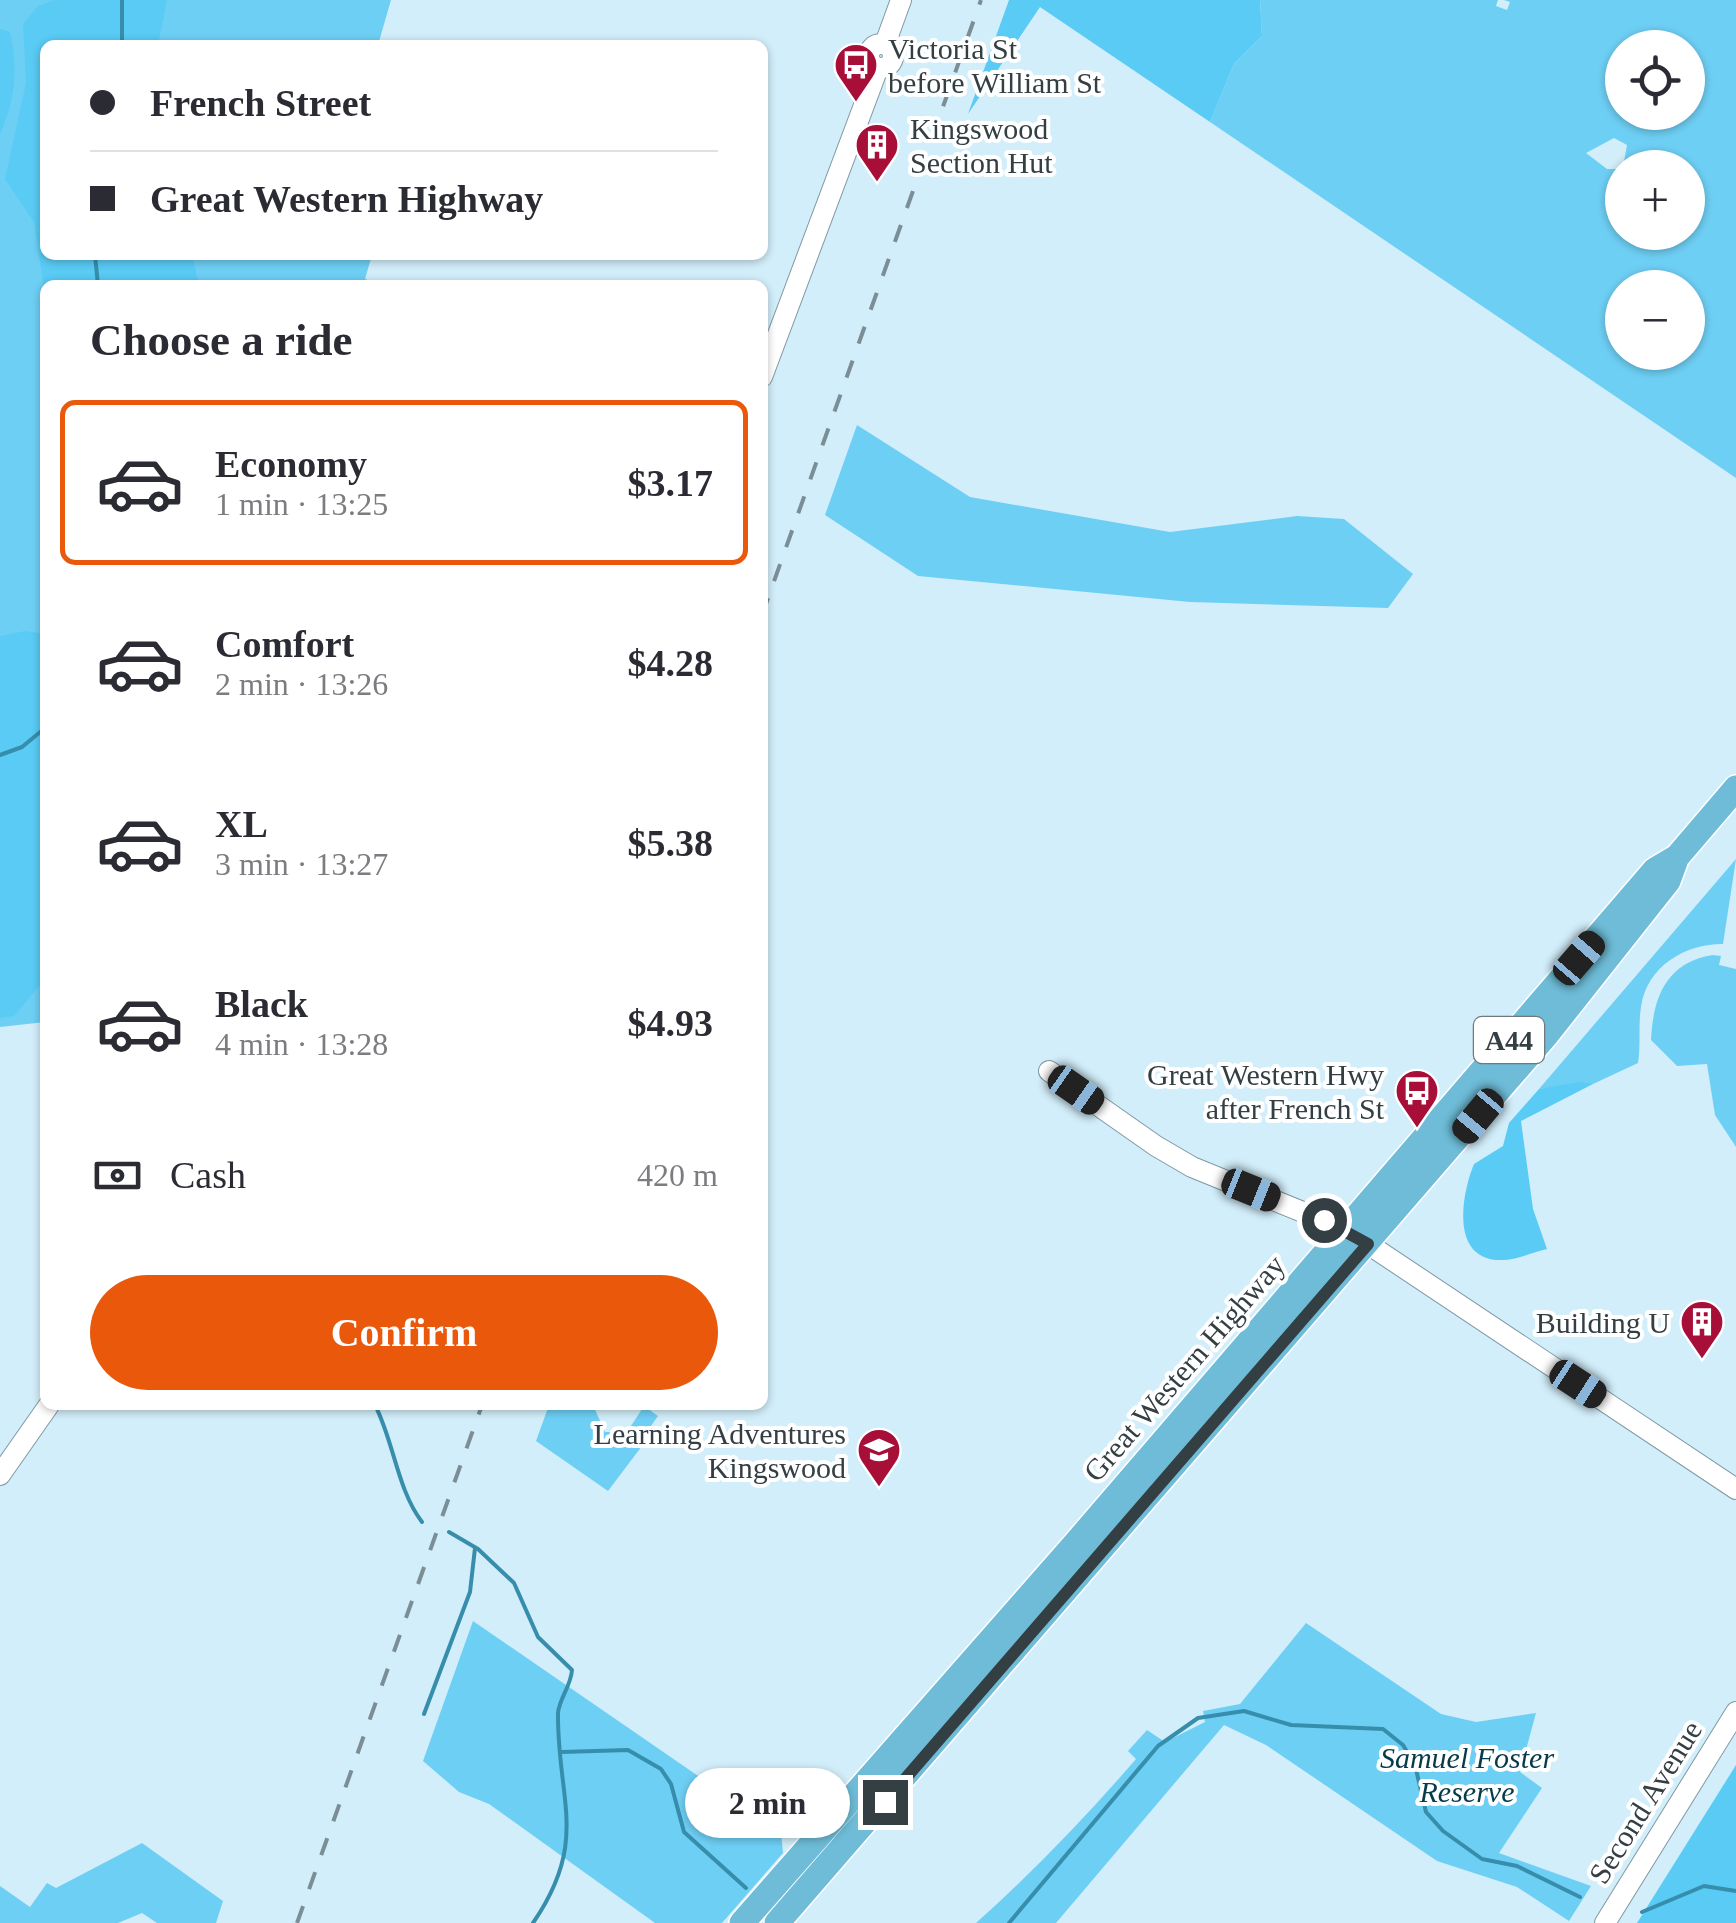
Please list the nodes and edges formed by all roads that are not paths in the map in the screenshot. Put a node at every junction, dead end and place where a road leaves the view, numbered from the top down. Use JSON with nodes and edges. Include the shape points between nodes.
{"nodes":[{"id":1,"x":901,"y":0,"type":"edge"},
{"id":2,"x":768,"y":361,"type":"edge"},
{"id":3,"x":1736,"y":788,"type":"edge"},
{"id":4,"x":1049,"y":1071,"type":"dead end"},
{"id":5,"x":1356,"y":1236,"type":"junction"},
{"id":6,"x":46,"y":1410,"type":"edge"},
{"id":7,"x":0,"y":1475,"type":"edge"},
{"id":8,"x":1736,"y":1489,"type":"edge"},
{"id":9,"x":1736,"y":1712,"type":"edge"},
{"id":10,"x":742,"y":1923,"type":"edge"},
{"id":11,"x":777,"y":1923,"type":"edge"},
{"id":12,"x":1605,"y":1923,"type":"edge"}],
"edges":[{"from":1,"to":2,"type":"street","via":[[885,44],[869,53],[878,68]]},
{"from":3,"to":5,"type":"highway","name":"Great Western Highway","number":"A44","via":[[1547,1034]]},
{"from":4,"to":5,"type":"street","via":[[1192,1167]]},
{"from":5,"to":8,"type":"street"},
{"from":5,"to":10,"type":"highway","name":"Great Western Highway","number":"A44"},
{"from":5,"to":11,"type":"highway","name":"Great Western Highway","number":"A44"},
{"from":6,"to":7,"type":"street"},
{"from":9,"to":12,"type":"street","name":"Second Avenue"}]}
